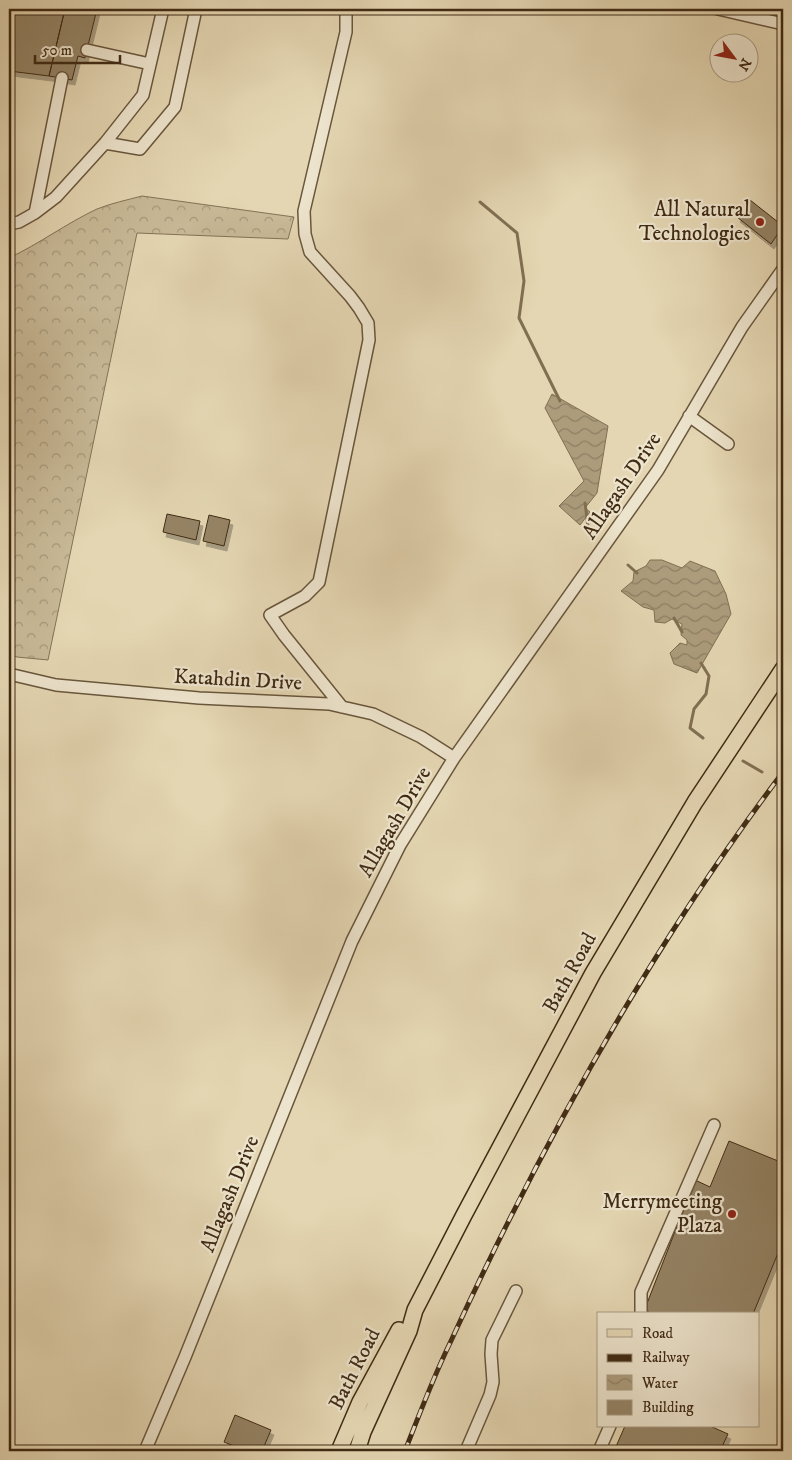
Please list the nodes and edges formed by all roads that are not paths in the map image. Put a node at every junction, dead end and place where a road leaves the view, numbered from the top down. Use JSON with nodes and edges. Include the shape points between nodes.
{"nodes":[{"id":1,"x":163,"y":9,"type":"edge"},
{"id":2,"x":196,"y":9,"type":"edge"},
{"id":3,"x":346,"y":9,"type":"edge"},
{"id":4,"x":718,"y":9,"type":"edge"},
{"id":5,"x":783,"y":24,"type":"edge"},
{"id":6,"x":87,"y":50,"type":"dead end"},
{"id":7,"x":150,"y":64,"type":"junction"},
{"id":8,"x":62,"y":78,"type":"dead end"},
{"id":9,"x":105,"y":143,"type":"junction"},
{"id":10,"x":35,"y":213,"type":"junction"},
{"id":11,"x":9,"y":224,"type":"edge"},
{"id":12,"x":783,"y":269,"type":"edge"},
{"id":13,"x":690,"y":416,"type":"junction"},
{"id":14,"x":728,"y":444,"type":"dead end"},
{"id":15,"x":783,"y":669,"type":"edge"},
{"id":16,"x":9,"y":674,"type":"edge"},
{"id":17,"x":342,"y":707,"type":"junction"},
{"id":18,"x":454,"y":758,"type":"junction"},
{"id":19,"x":714,"y":1125,"type":"dead end"},
{"id":20,"x":516,"y":1291,"type":"dead end"},
{"id":21,"x":415,"y":1310,"type":"junction"},
{"id":22,"x":641,"y":1312,"type":"edge"},
{"id":23,"x":609,"y":1428,"type":"edge"},
{"id":24,"x":145,"y":1451,"type":"edge"},
{"id":25,"x":339,"y":1451,"type":"edge"},
{"id":26,"x":357,"y":1451,"type":"edge"},
{"id":27,"x":466,"y":1451,"type":"edge"},
{"id":28,"x":599,"y":1451,"type":"edge"}],
"edges":[{"from":1,"to":7,"type":"street"},
{"from":2,"to":9,"type":"street","via":[[175,107],[140,149]]},
{"from":3,"to":17,"type":"street","via":[[346,32],[304,211],[305,234],[310,252],[359,308],[368,323],[369,340],[319,582],[305,596],[270,616]]},
{"from":4,"to":5,"type":"street"},
{"from":6,"to":7,"type":"street"},
{"from":7,"to":9,"type":"street","via":[[143,95]]},
{"from":8,"to":10,"type":"street"},
{"from":9,"to":10,"type":"street","via":[[56,197]]},
{"from":10,"to":11,"type":"street"},
{"from":12,"to":13,"type":"street","name":"Allagash Drive","via":[[742,327]]},
{"from":13,"to":14,"type":"street"},
{"from":13,"to":18,"type":"street","name":"Allagash Drive","via":[[621,524]]},
{"from":15,"to":21,"type":"main road","name":"Bath Road","via":[[695,802],[593,973]]},
{"from":16,"to":17,"type":"street","name":"Katahdin Drive","via":[[56,685]]},
{"from":17,"to":18,"type":"street","name":"Katahdin Drive","via":[[373,714],[421,737]]},
{"from":18,"to":24,"type":"street","name":"Allagash Drive","via":[[400,845],[352,941]]},
{"from":19,"to":22,"type":"street","via":[[641,1292]]},
{"from":20,"to":27,"type":"street","via":[[492,1340],[493,1382],[490,1395]]},
{"from":21,"to":25,"type":"main road","name":"Bath Road","via":[[408,1315],[378,1367]]},
{"from":21,"to":26,"type":"main road","name":"Bath Road"},
{"from":23,"to":28,"type":"street"}]}
